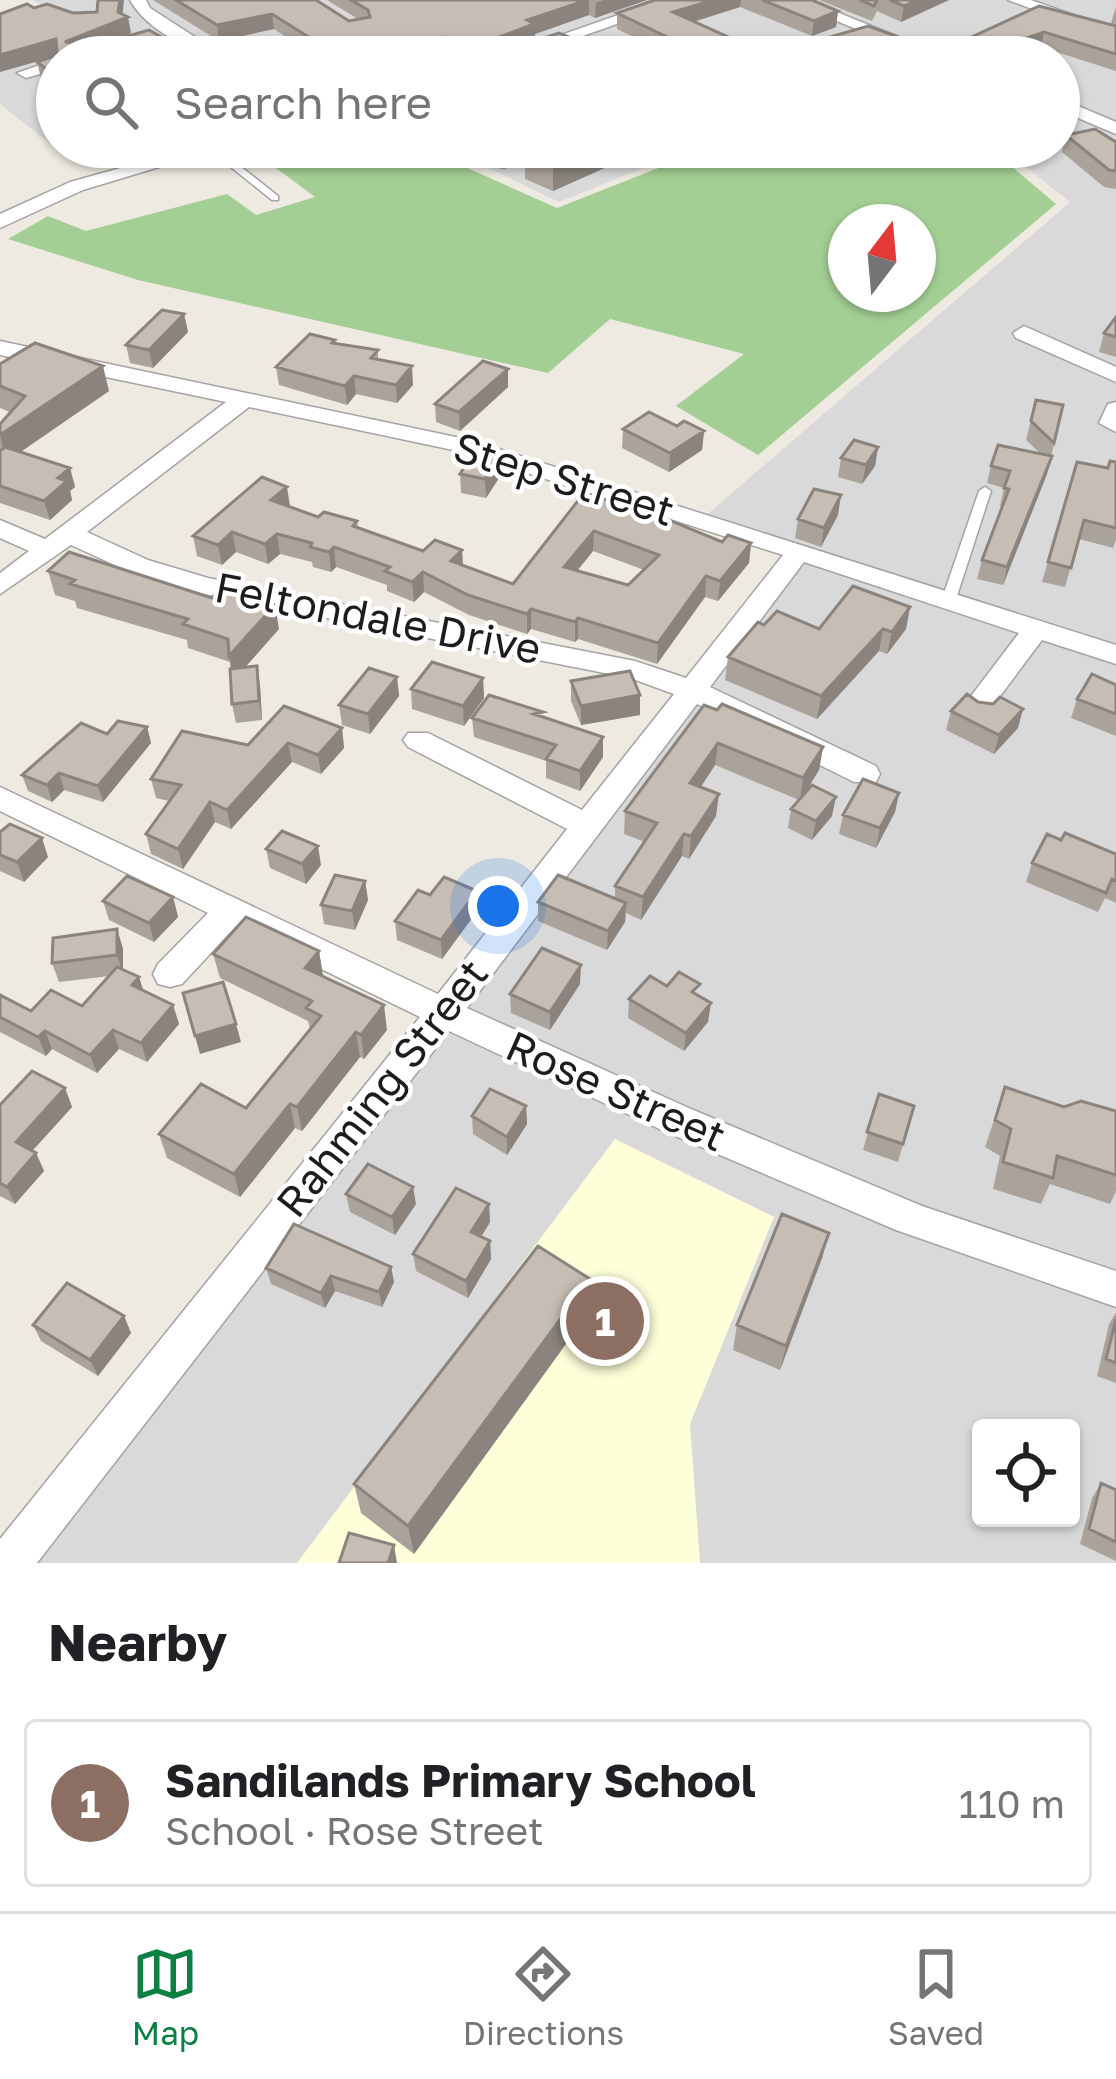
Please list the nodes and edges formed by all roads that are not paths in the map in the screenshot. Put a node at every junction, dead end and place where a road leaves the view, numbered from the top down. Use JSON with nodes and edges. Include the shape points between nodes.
{"nodes":[{"id":1,"x":138,"y":0,"type":"edge"},
{"id":2,"x":677,"y":0,"type":"edge"},
{"id":3,"x":794,"y":0,"type":"edge"},
{"id":4,"x":1016,"y":0,"type":"edge"},
{"id":5,"x":862,"y":27,"type":"junction"},
{"id":6,"x":174,"y":29,"type":"junction"},
{"id":7,"x":155,"y":34,"type":"edge"},
{"id":8,"x":1116,"y":35,"type":"edge"},
{"id":9,"x":185,"y":36,"type":"edge"},
{"id":10,"x":569,"y":36,"type":"edge"},
{"id":11,"x":836,"y":36,"type":"edge"},
{"id":12,"x":885,"y":36,"type":"edge"},
{"id":13,"x":36,"y":71,"type":"edge"},
{"id":14,"x":26,"y":74,"type":"dead end"},
{"id":15,"x":1080,"y":113,"type":"edge"},
{"id":16,"x":1116,"y":129,"type":"edge"},
{"id":17,"x":144,"y":168,"type":"edge"},
{"id":18,"x":239,"y":168,"type":"edge"},
{"id":19,"x":274,"y":198,"type":"dead end"},
{"id":20,"x":0,"y":222,"type":"edge"},
{"id":21,"x":1024,"y":333,"type":"dead end"},
{"id":22,"x":0,"y":348,"type":"edge"},
{"id":23,"x":1116,"y":375,"type":"edge"},
{"id":24,"x":243,"y":401,"type":"junction"},
{"id":25,"x":1116,"y":409,"type":"edge"},
{"id":26,"x":1116,"y":425,"type":"edge"},
{"id":27,"x":985,"y":491,"type":"dead end"},
{"id":28,"x":0,"y":527,"type":"edge"},
{"id":29,"x":61,"y":543,"type":"junction"},
{"id":30,"x":797,"y":554,"type":"junction"},
{"id":31,"x":0,"y":586,"type":"edge"},
{"id":32,"x":948,"y":602,"type":"junction"},
{"id":33,"x":1036,"y":629,"type":"junction"},
{"id":34,"x":1114,"y":646,"type":"edge"},
{"id":35,"x":690,"y":689,"type":"junction"},
{"id":36,"x":976,"y":708,"type":"edge"},
{"id":37,"x":418,"y":740,"type":"dead end"},
{"id":38,"x":865,"y":774,"type":"edge"},
{"id":39,"x":0,"y":798,"type":"edge"},
{"id":40,"x":585,"y":825,"type":"junction"},
{"id":41,"x":231,"y":910,"type":"junction"},
{"id":42,"x":170,"y":974,"type":"dead end"},
{"id":43,"x":443,"y":1013,"type":"junction"},
{"id":44,"x":1116,"y":1289,"type":"edge"},
{"id":45,"x":9,"y":1563,"type":"edge"}],
"edges":[{"from":1,"to":6,"type":"street"},
{"from":2,"to":10,"type":"street"},
{"from":3,"to":5,"type":"street"},
{"from":4,"to":8,"type":"street"},
{"from":5,"to":11,"type":"street"},
{"from":5,"to":12,"type":"street"},
{"from":6,"to":7,"type":"street"},
{"from":6,"to":9,"type":"street"},
{"from":13,"to":14,"type":"street"},
{"from":15,"to":16,"type":"street"},
{"from":17,"to":20,"type":"street","via":[[20,208]]},
{"from":18,"to":19,"type":"lane"},
{"from":21,"to":23,"type":"street"},
{"from":22,"to":24,"type":"street","name":"Step Street"},
{"from":24,"to":29,"type":"street"},
{"from":24,"to":30,"type":"street","name":"Step Street","via":[[501,456]]},
{"from":25,"to":26,"type":"street"},
{"from":27,"to":32,"type":"lane"},
{"from":28,"to":29,"type":"street","name":"Feltondale Drive"},
{"from":29,"to":31,"type":"street"},
{"from":29,"to":35,"type":"street","name":"Feltondale Drive","via":[[203,586],[584,658]]},
{"from":30,"to":32,"type":"street","name":"Step Street"},
{"from":30,"to":35,"type":"street","name":"Rahming Street"},
{"from":32,"to":33,"type":"street","name":"Step Street"},
{"from":33,"to":34,"type":"street","name":"Step Street"},
{"from":33,"to":36,"type":"street"},
{"from":35,"to":38,"type":"street","name":"Feltondale Drive"},
{"from":35,"to":40,"type":"street","name":"Rahming Street"},
{"from":37,"to":40,"type":"street"},
{"from":39,"to":41,"type":"street","name":"Rose Street"},
{"from":40,"to":43,"type":"street","name":"Rahming Street"},
{"from":41,"to":42,"type":"street"},
{"from":41,"to":43,"type":"street","name":"Rose Street"},
{"from":43,"to":44,"type":"street","name":"Rose Street","via":[[913,1220]]},
{"from":43,"to":45,"type":"street","name":"Rahming Street"}]}
